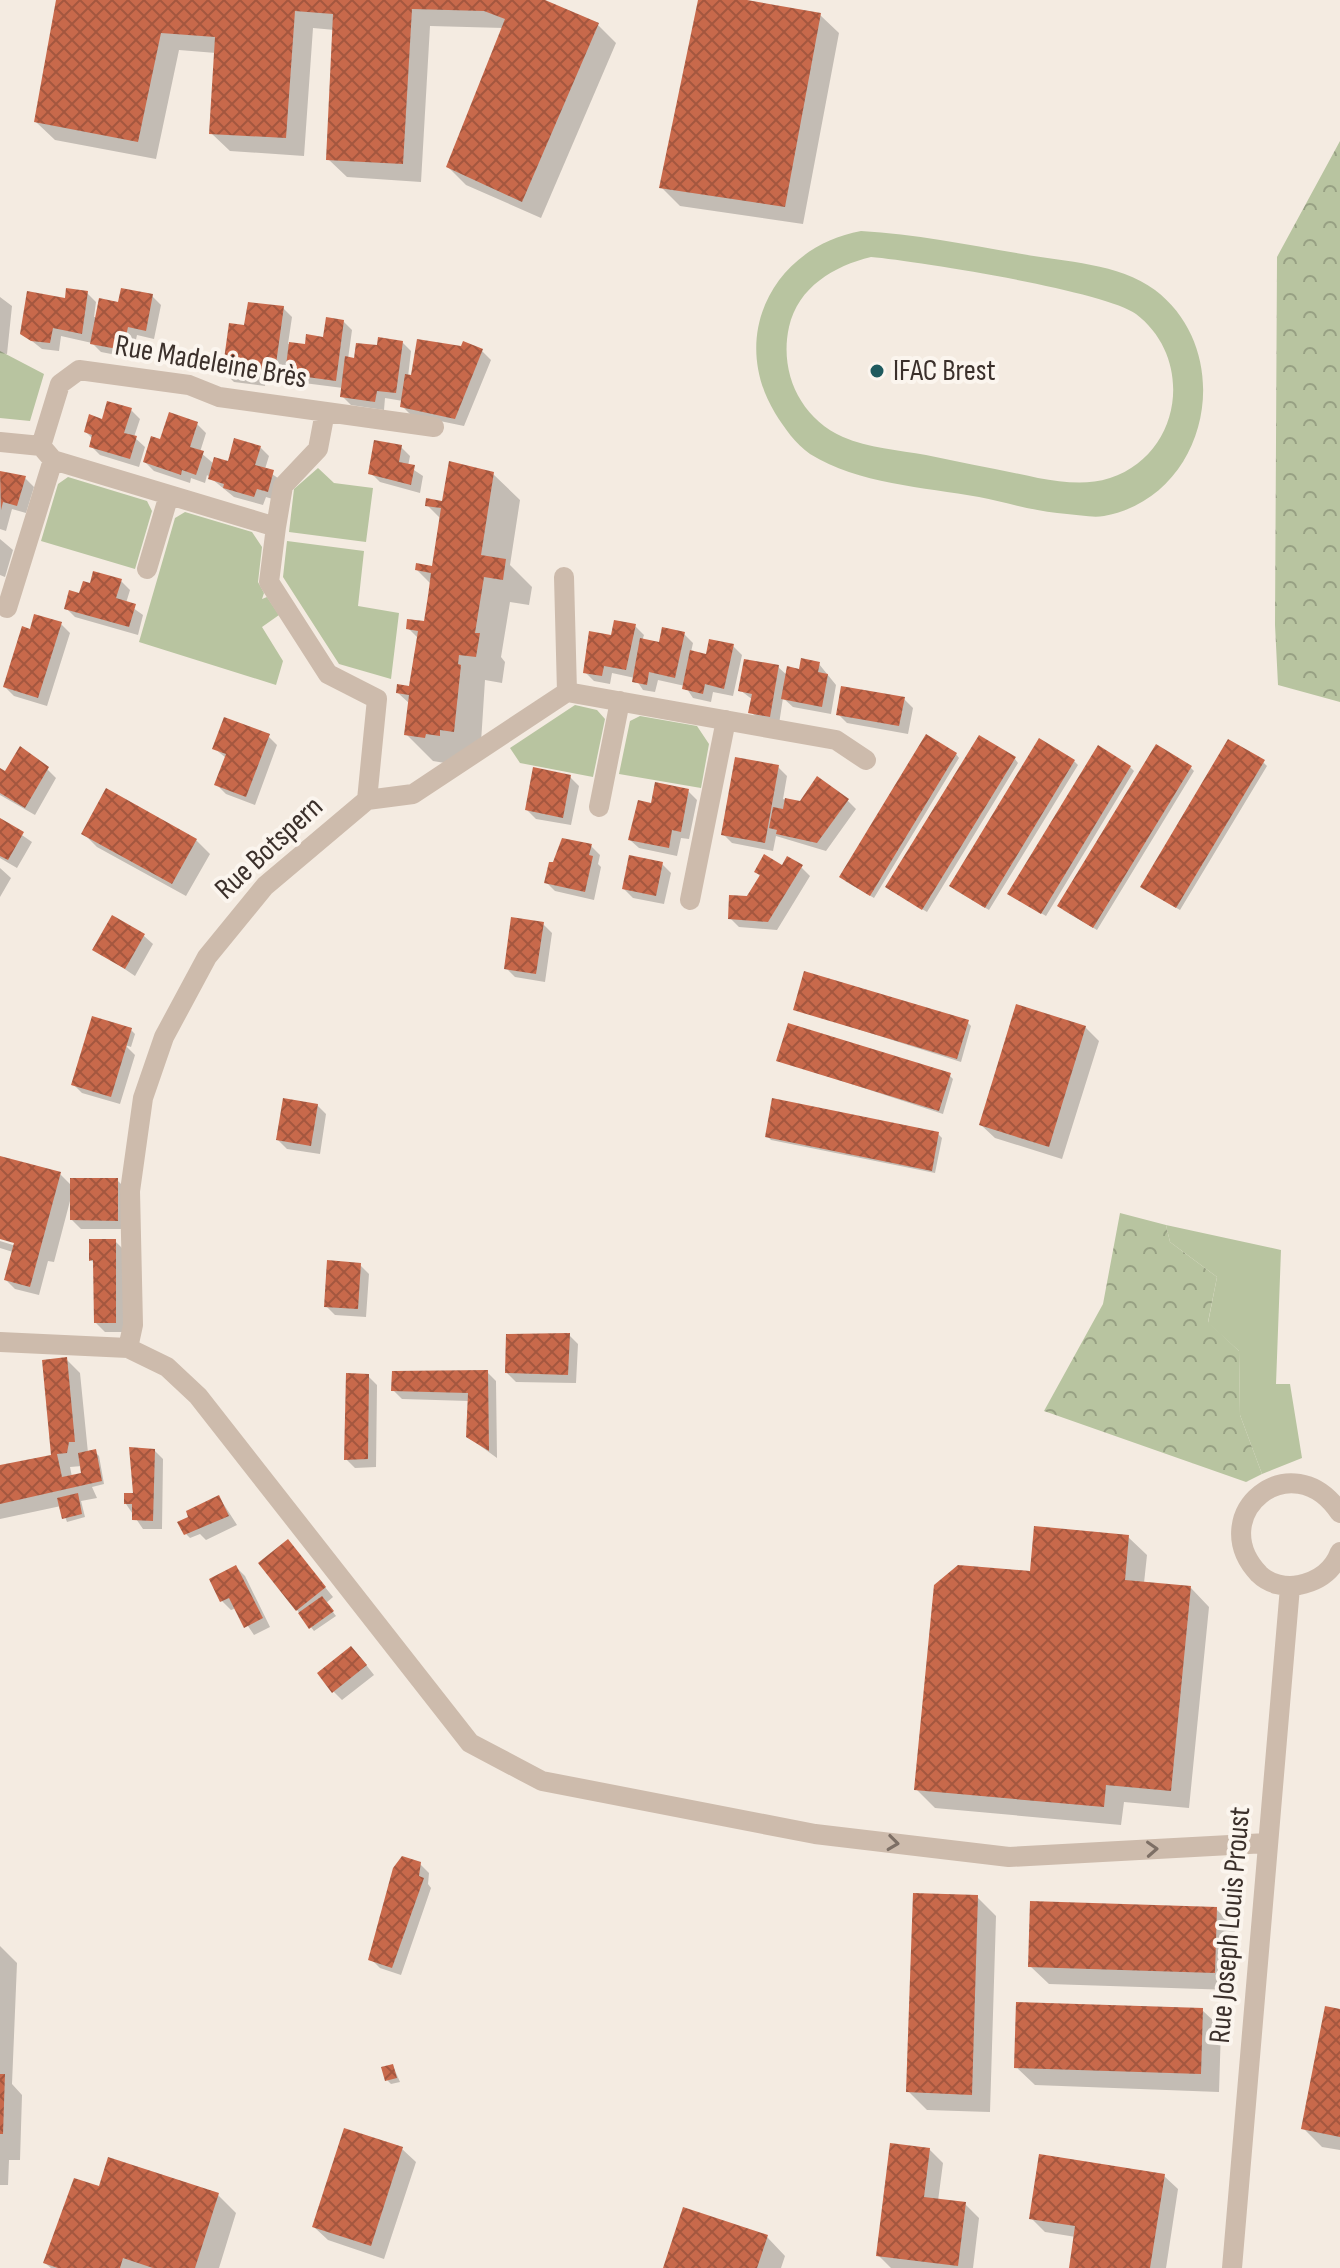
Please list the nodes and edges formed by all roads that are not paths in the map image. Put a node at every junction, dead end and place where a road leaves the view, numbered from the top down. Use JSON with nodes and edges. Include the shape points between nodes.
{"nodes":[{"id":1,"x":325,"y":412,"type":"junction"},
{"id":2,"x":434,"y":427,"type":"dead end"},
{"id":3,"x":0,"y":442,"type":"edge"},
{"id":4,"x":47,"y":453,"type":"junction"},
{"id":5,"x":169,"y":495,"type":"junction"},
{"id":6,"x":276,"y":527,"type":"junction"},
{"id":7,"x":147,"y":569,"type":"dead end"},
{"id":8,"x":564,"y":577,"type":"dead end"},
{"id":9,"x":7,"y":608,"type":"dead end"},
{"id":10,"x":567,"y":692,"type":"junction"},
{"id":11,"x":620,"y":701,"type":"junction"},
{"id":12,"x":726,"y":720,"type":"junction"},
{"id":13,"x":866,"y":760,"type":"dead end"},
{"id":14,"x":367,"y":800,"type":"junction"},
{"id":15,"x":599,"y":807,"type":"dead end"},
{"id":16,"x":690,"y":900,"type":"dead end"},
{"id":17,"x":0,"y":1342,"type":"edge"},
{"id":18,"x":128,"y":1348,"type":"junction"},
{"id":19,"x":1340,"y":1513,"type":"edge"},
{"id":20,"x":1340,"y":1552,"type":"edge"},
{"id":21,"x":1290,"y":1587,"type":"junction"},
{"id":22,"x":1267,"y":1843,"type":"junction"},
{"id":23,"x":1232,"y":2268,"type":"edge"}],
"edges":[{"from":1,"to":2,"type":"street","name":"Rue Madeleine Brès"},
{"from":1,"to":4,"type":"street","name":"Rue Madeleine Brès","via":[[79,370],[60,384]]},
{"from":1,"to":6,"type":"street","name":"Rue Madeleine Brès","via":[[318,449],[283,486]]},
{"from":3,"to":4,"type":"street"},
{"from":4,"to":5,"type":"street"},
{"from":4,"to":9,"type":"street","name":"Rue Madeleine Brès"},
{"from":5,"to":6,"type":"street"},
{"from":5,"to":7,"type":"street"},
{"from":6,"to":14,"type":"street","name":"Rue Madeleine Brès","via":[[269,582],[328,674],[377,699]]},
{"from":8,"to":10,"type":"street"},
{"from":10,"to":11,"type":"street"},
{"from":10,"to":14,"type":"street","name":"Rue Botspern","via":[[413,794]]},
{"from":11,"to":12,"type":"street"},
{"from":11,"to":15,"type":"street"},
{"from":12,"to":13,"type":"street","via":[[836,740]]},
{"from":12,"to":16,"type":"street"},
{"from":14,"to":18,"type":"street","name":"Rue Botspern","via":[[265,886],[234,920],[164,1037],[143,1098],[133,1156],[133,1325]]},
{"from":17,"to":18,"type":"street"},
{"from":18,"to":22,"type":"street","one_way":true,"via":[[167,1367],[198,1396],[470,1743],[542,1781],[815,1834],[1009,1857]]},
{"from":19,"to":21,"type":"street","via":[[1329,1497],[1310,1485],[1288,1482],[1263,1490],[1246,1510],[1240,1535],[1246,1561],[1265,1579]]},
{"from":20,"to":21,"type":"street","via":[[1335,1565],[1315,1582]]},
{"from":21,"to":22,"type":"street","name":"Rue Joseph Louis Proust"},
{"from":22,"to":23,"type":"street","name":"Rue Joseph Louis Proust"}]}
